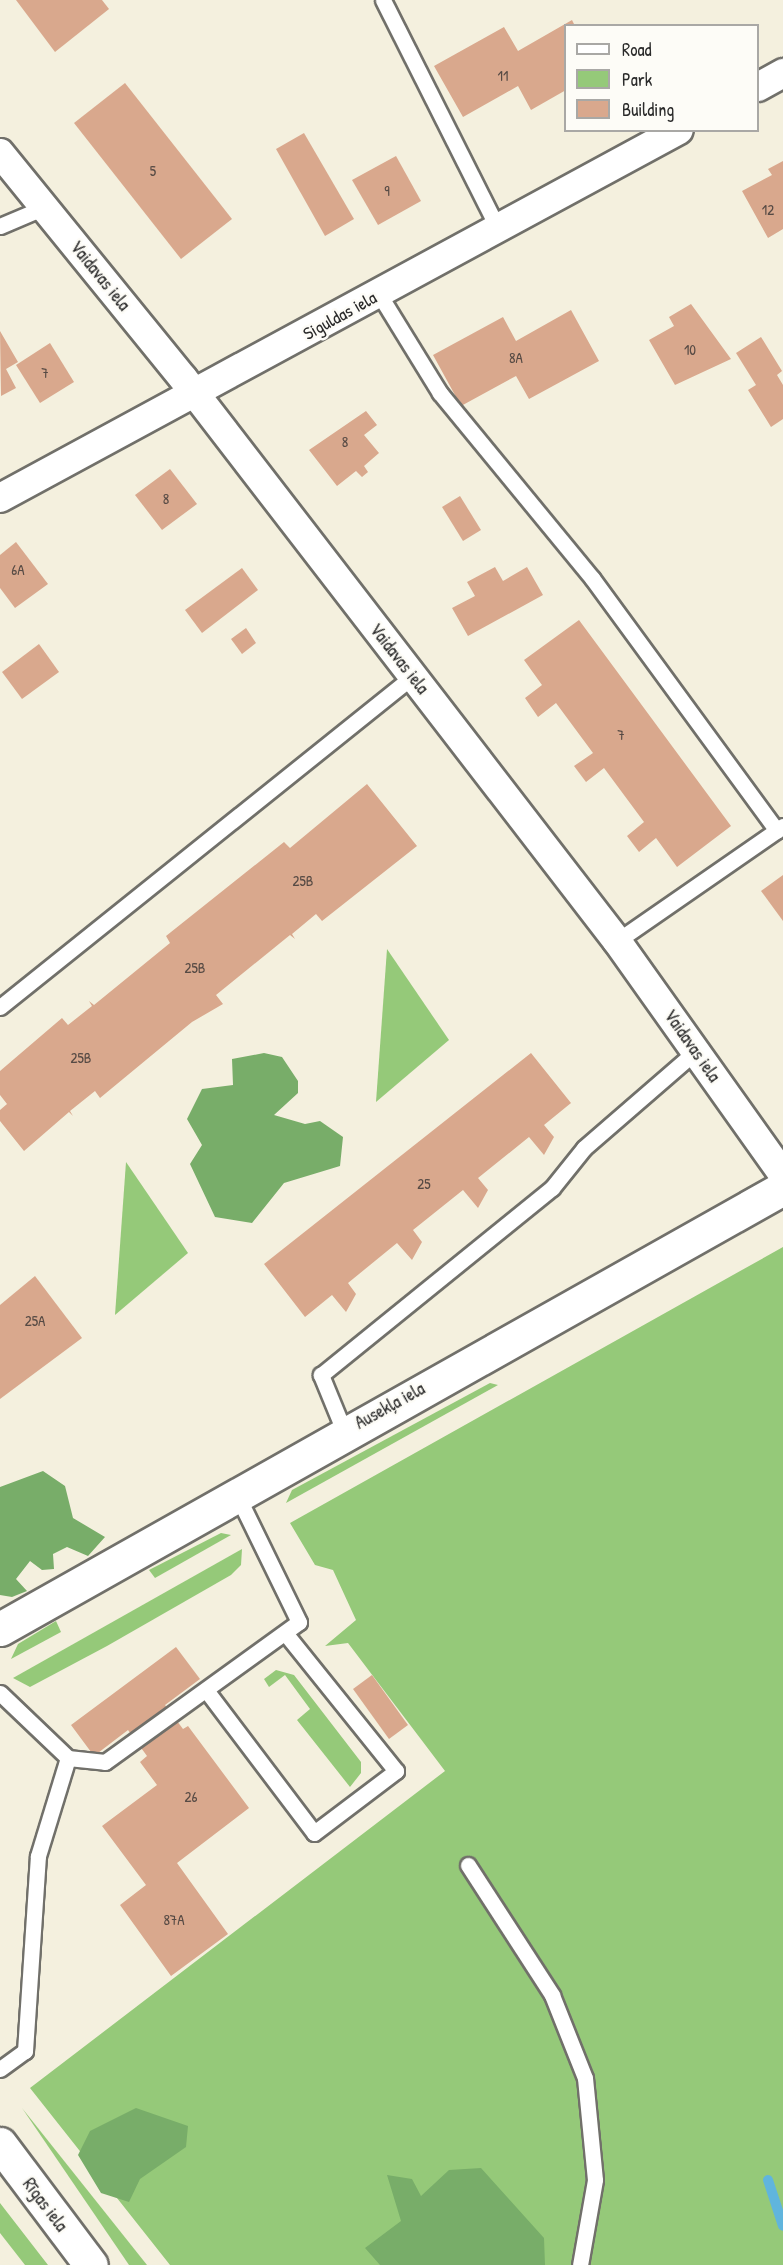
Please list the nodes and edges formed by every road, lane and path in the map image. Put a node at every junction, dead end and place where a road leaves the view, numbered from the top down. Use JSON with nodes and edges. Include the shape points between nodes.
{"nodes":[{"id":1,"x":383,"y":0,"type":"edge"},
{"id":2,"x":783,"y":73,"type":"edge"},
{"id":3,"x":759,"y":86,"type":"edge"},
{"id":4,"x":674,"y":132,"type":"edge"},
{"id":5,"x":0,"y":153,"type":"edge"},
{"id":6,"x":45,"y":207,"type":"junction"},
{"id":7,"x":0,"y":226,"type":"edge"},
{"id":8,"x":498,"y":230,"type":"junction"},
{"id":9,"x":380,"y":294,"type":"junction"},
{"id":10,"x":195,"y":395,"type":"junction"},
{"id":11,"x":0,"y":498,"type":"edge"},
{"id":12,"x":413,"y":676,"type":"junction"},
{"id":13,"x":780,"y":828,"type":"edge"},
{"id":14,"x":617,"y":941,"type":"junction"},
{"id":15,"x":0,"y":1007,"type":"edge"},
{"id":16,"x":695,"y":1052,"type":"junction"},
{"id":17,"x":783,"y":1175,"type":"edge"},
{"id":18,"x":783,"y":1188,"type":"edge"},
{"id":19,"x":344,"y":1431,"type":"junction"},
{"id":20,"x":236,"y":1493,"type":"junction"},
{"id":21,"x":0,"y":1629,"type":"edge"},
{"id":22,"x":285,"y":1633,"type":"junction"},
{"id":23,"x":207,"y":1690,"type":"junction"},
{"id":24,"x":0,"y":1693,"type":"edge"},
{"id":25,"x":68,"y":1758,"type":"junction"},
{"id":26,"x":468,"y":1865,"type":"dead end"},
{"id":27,"x":0,"y":2069,"type":"edge"},
{"id":28,"x":0,"y":2144,"type":"edge"},
{"id":29,"x":91,"y":2265,"type":"edge"},
{"id":30,"x":580,"y":2265,"type":"edge"}],
"edges":[{"from":1,"to":8,"type":"lane"},
{"from":2,"to":3,"type":"street"},
{"from":4,"to":8,"type":"street","name":"Siguldas iela"},
{"from":5,"to":6,"type":"street","name":"Vaidavas iela"},
{"from":6,"to":7,"type":"lane"},
{"from":6,"to":10,"type":"street","name":"Vaidavas iela"},
{"from":8,"to":9,"type":"street","name":"Siguldas iela"},
{"from":9,"to":10,"type":"street","name":"Siguldas iela"},
{"from":9,"to":13,"type":"lane","via":[[440,393],[592,578]]},
{"from":10,"to":11,"type":"street","name":"Siguldas iela"},
{"from":10,"to":12,"type":"street","name":"Vaidavas iela"},
{"from":12,"to":14,"type":"street","name":"Vaidavas iela"},
{"from":12,"to":15,"type":"lane"},
{"from":13,"to":14,"type":"lane"},
{"from":14,"to":16,"type":"street","name":"Vaidavas iela"},
{"from":16,"to":17,"type":"street","name":"Vaidavas iela"},
{"from":16,"to":19,"type":"lane","via":[[584,1148],[552,1188],[321,1375]]},
{"from":18,"to":19,"type":"street","name":"Ausekļa iela"},
{"from":19,"to":20,"type":"street","name":"Ausekļa iela"},
{"from":20,"to":21,"type":"street","name":"Ausekļa iela"},
{"from":20,"to":22,"type":"lane","via":[[299,1622]]},
{"from":22,"to":23,"type":"lane"},
{"from":22,"to":23,"type":"lane","via":[[396,1771],[314,1833]]},
{"from":23,"to":25,"type":"lane","via":[[105,1762]]},
{"from":24,"to":25,"type":"lane"},
{"from":25,"to":27,"type":"lane","via":[[38,1856],[25,2051]]},
{"from":26,"to":30,"type":"lane","via":[[552,1995],[585,2078],[595,2180]]},
{"from":28,"to":29,"type":"street","name":"Rīgas iela"}]}
